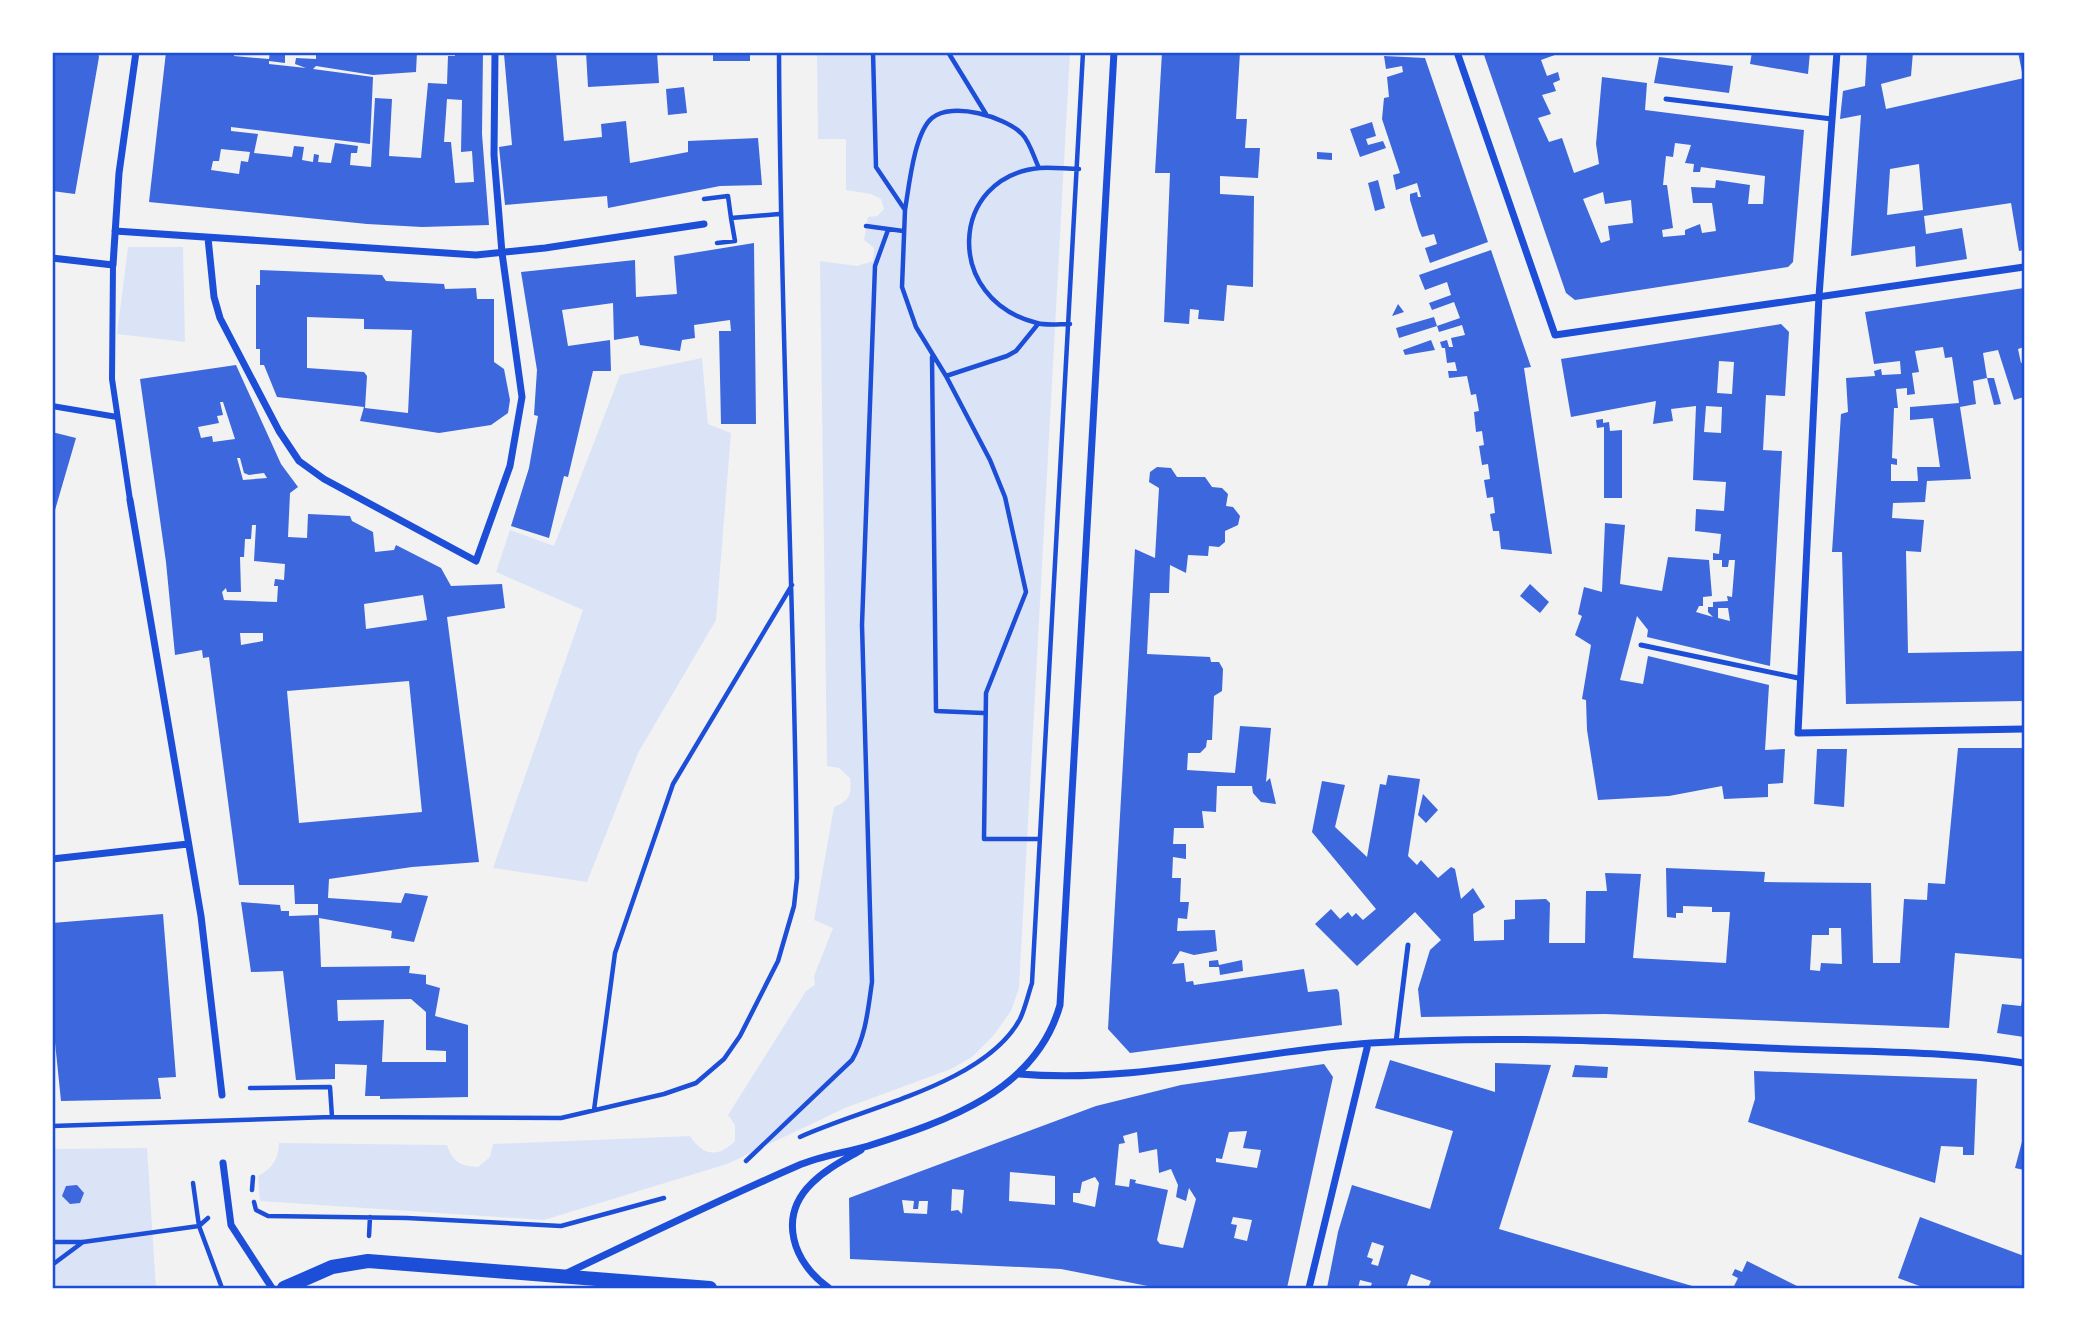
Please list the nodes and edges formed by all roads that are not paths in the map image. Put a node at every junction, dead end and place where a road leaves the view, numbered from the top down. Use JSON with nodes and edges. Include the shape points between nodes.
{"nodes":[{"id":1,"x":135,"y":52,"type":"edge"},
{"id":2,"x":495,"y":52,"type":"edge"},
{"id":3,"x":1114,"y":52,"type":"edge"},
{"id":4,"x":1457,"y":52,"type":"edge"},
{"id":5,"x":1837,"y":52,"type":"edge"},
{"id":6,"x":1666,"y":99,"type":"dead end"},
{"id":7,"x":1832,"y":119,"type":"junction"},
{"id":8,"x":704,"y":224,"type":"dead end"},
{"id":9,"x":115,"y":232,"type":"junction"},
{"id":10,"x":208,"y":238,"type":"junction"},
{"id":11,"x":502,"y":253,"type":"junction"},
{"id":12,"x":52,"y":258,"type":"edge"},
{"id":13,"x":113,"y":265,"type":"junction"},
{"id":14,"x":2025,"y":267,"type":"edge"},
{"id":15,"x":1819,"y":296,"type":"junction"},
{"id":16,"x":52,"y":406,"type":"edge"},
{"id":17,"x":117,"y":417,"type":"junction"},
{"id":18,"x":130,"y":500,"type":"joint"},
{"id":19,"x":1641,"y":645,"type":"dead end"},
{"id":20,"x":1798,"y":678,"type":"junction"},
{"id":21,"x":2025,"y":729,"type":"edge"},
{"id":22,"x":188,"y":844,"type":"junction"},
{"id":23,"x":52,"y":859,"type":"edge"},
{"id":24,"x":1408,"y":946,"type":"dead end"},
{"id":25,"x":1396,"y":1042,"type":"junction"},
{"id":26,"x":1368,"y":1044,"type":"junction"},
{"id":27,"x":2025,"y":1063,"type":"edge"},
{"id":28,"x":1019,"y":1074,"type":"junction"},
{"id":29,"x":222,"y":1095,"type":"dead end"},
{"id":30,"x":868,"y":1146,"type":"junction"},
{"id":31,"x":223,"y":1163,"type":"dead end"},
{"id":32,"x":561,"y":1275,"type":"junction"},
{"id":33,"x":272,"y":1289,"type":"edge"},
{"id":34,"x":284,"y":1289,"type":"edge"},
{"id":35,"x":710,"y":1289,"type":"edge"},
{"id":36,"x":829,"y":1289,"type":"edge"},
{"id":37,"x":1309,"y":1289,"type":"edge"}],
"edges":[{"from":1,"to":9,"type":"street"},
{"from":2,"to":11,"type":"street","via":[[493,124]]},
{"from":3,"to":28,"type":"street","via":[[1060,1005],[1046,1044]]},
{"from":4,"to":15,"type":"street","via":[[1555,335]]},
{"from":5,"to":7,"type":"street"},
{"from":6,"to":7,"type":"lane"},
{"from":7,"to":15,"type":"street"},
{"from":8,"to":11,"type":"street"},
{"from":9,"to":10,"type":"street"},
{"from":9,"to":13,"type":"street"},
{"from":10,"to":11,"type":"street","via":[[449,255]]},
{"from":10,"to":11,"type":"street","via":[[216,307],[285,440],[305,466],[476,561],[510,466],[522,397]]},
{"from":12,"to":13,"type":"street"},
{"from":13,"to":17,"type":"street","via":[[112,379]]},
{"from":14,"to":15,"type":"street"},
{"from":15,"to":20,"type":"street"},
{"from":16,"to":17,"type":"street"},
{"from":17,"to":18,"type":"street"},
{"from":18,"to":22,"type":"street"},
{"from":19,"to":20,"type":"lane"},
{"from":20,"to":21,"type":"street","via":[[1798,733]]},
{"from":22,"to":23,"type":"street"},
{"from":22,"to":29,"type":"street","via":[[204,935]]},
{"from":24,"to":25,"type":"lane"},
{"from":25,"to":26,"type":"street"},
{"from":25,"to":27,"type":"street","via":[[1608,1041],[1955,1054]]},
{"from":26,"to":28,"type":"street","via":[[1120,1075],[1066,1078]]},
{"from":26,"to":37,"type":"street"},
{"from":28,"to":30,"type":"street","via":[[978,1104]]},
{"from":30,"to":32,"type":"street","via":[[799,1166]]},
{"from":30,"to":36,"type":"street","via":[[819,1177],[794,1209],[791,1234],[795,1247],[809,1271]]},
{"from":31,"to":33,"type":"street","via":[[226,1202],[236,1236]]},
{"from":32,"to":34,"type":"main road","via":[[368,1261],[332,1267]]},
{"from":32,"to":35,"type":"main road"}]}
